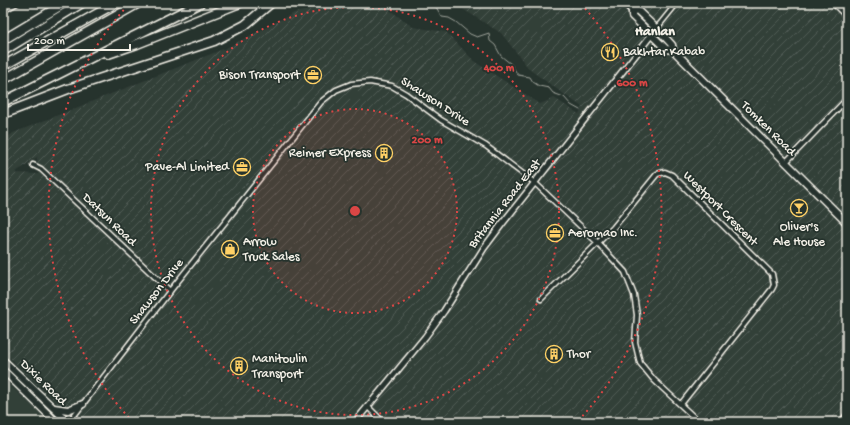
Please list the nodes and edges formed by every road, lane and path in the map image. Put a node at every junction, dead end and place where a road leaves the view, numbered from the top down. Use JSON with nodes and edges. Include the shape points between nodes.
{"nodes":[{"id":1,"x":17,"y":3,"type":"edge"},
{"id":2,"x":65,"y":3,"type":"edge"},
{"id":3,"x":82,"y":3,"type":"edge"},
{"id":4,"x":116,"y":3,"type":"edge"},
{"id":5,"x":139,"y":3,"type":"edge"},
{"id":6,"x":200,"y":3,"type":"edge"},
{"id":7,"x":240,"y":3,"type":"edge"},
{"id":8,"x":271,"y":3,"type":"edge"},
{"id":9,"x":625,"y":3,"type":"edge"},
{"id":10,"x":677,"y":3,"type":"edge"},
{"id":11,"x":833,"y":3,"type":"edge"},
{"id":12,"x":632,"y":10,"type":"junction"},
{"id":13,"x":3,"y":11,"type":"edge"},
{"id":14,"x":847,"y":17,"type":"edge"},
{"id":15,"x":656,"y":29,"type":"junction"},
{"id":16,"x":652,"y":35,"type":"junction"},
{"id":17,"x":3,"y":40,"type":"edge"},
{"id":18,"x":673,"y":50,"type":"junction"},
{"id":19,"x":3,"y":51,"type":"edge"},
{"id":20,"x":83,"y":62,"type":"junction"},
{"id":21,"x":3,"y":66,"type":"edge"},
{"id":22,"x":3,"y":80,"type":"edge"},
{"id":23,"x":847,"y":99,"type":"edge"},
{"id":24,"x":3,"y":102,"type":"edge"},
{"id":25,"x":3,"y":114,"type":"edge"},
{"id":26,"x":786,"y":162,"type":"junction"},
{"id":27,"x":33,"y":165,"type":"dead end"},
{"id":28,"x":535,"y":183,"type":"junction"},
{"id":29,"x":847,"y":223,"type":"edge"},
{"id":30,"x":597,"y":242,"type":"junction"},
{"id":31,"x":170,"y":291,"type":"junction"},
{"id":32,"x":542,"y":299,"type":"dead end"},
{"id":33,"x":3,"y":360,"type":"edge"},
{"id":34,"x":3,"y":370,"type":"edge"},
{"id":35,"x":83,"y":404,"type":"junction"},
{"id":36,"x":681,"y":404,"type":"junction"},
{"id":37,"x":368,"y":407,"type":"junction"},
{"id":38,"x":54,"y":408,"type":"junction"},
{"id":39,"x":50,"y":415,"type":"junction"},
{"id":40,"x":847,"y":415,"type":"edge"},
{"id":41,"x":51,"y":422,"type":"edge"},
{"id":42,"x":56,"y":422,"type":"edge"},
{"id":43,"x":69,"y":422,"type":"edge"},
{"id":44,"x":355,"y":422,"type":"edge"},
{"id":45,"x":383,"y":422,"type":"edge"},
{"id":46,"x":699,"y":422,"type":"edge"},
{"id":47,"x":842,"y":422,"type":"edge"}],
"edges":[{"from":1,"to":13,"type":"street"},
{"from":2,"to":17,"type":"highway"},
{"from":3,"to":19,"type":"highway"},
{"from":4,"to":21,"type":"highway"},
{"from":5,"to":22,"type":"highway"},
{"from":6,"to":20,"type":"highway"},
{"from":7,"to":20,"type":"highway","via":[[137,44]]},
{"from":8,"to":25,"type":"highway","via":[[244,25],[214,41],[68,89]]},
{"from":9,"to":12,"type":"main road","name":"Tomken Road"},
{"from":10,"to":15,"type":"street","name":"Britannia Road East"},
{"from":11,"to":14,"type":"street"},
{"from":12,"to":15,"type":"main road","name":"Tomken Road","via":[[638,11]]},
{"from":12,"to":16,"type":"main road","name":"Tomken Road","via":[[632,16]]},
{"from":15,"to":16,"type":"street","name":"Britannia Road East"},
{"from":15,"to":18,"type":"main road","name":"Tomken Road","via":[[672,45]]},
{"from":16,"to":18,"type":"main road","name":"Tomken Road","via":[[666,49]]},
{"from":16,"to":28,"type":"street","name":"Britannia Road East"},
{"from":18,"to":26,"type":"main road","name":"Tomken Road"},
{"from":20,"to":24,"type":"highway"},
{"from":23,"to":26,"type":"street"},
{"from":26,"to":29,"type":"main road","name":"Tomken Road"},
{"from":27,"to":31,"type":"street","name":"Datsun Road","via":[[41,169]]},
{"from":28,"to":30,"type":"street","name":"Shawson Drive"},
{"from":28,"to":31,"type":"street","name":"Shawson Drive","via":[[486,146],[441,120],[392,86],[370,82],[351,84],[336,90],[321,102]]},
{"from":28,"to":37,"type":"street","name":"Britannia Road East","via":[[484,248],[425,337]]},
{"from":30,"to":32,"type":"street","name":"Westport Crescent"},
{"from":30,"to":36,"type":"street","name":"Shawson Drive","via":[[625,272],[634,295],[637,315],[635,342],[640,363],[654,380]]},
{"from":30,"to":36,"type":"street","name":"Westport Crescent","via":[[613,228],[657,174],[665,172],[672,175],[772,274],[772,289]]},
{"from":31,"to":35,"type":"street","name":"Shawson Drive"},
{"from":33,"to":38,"type":"main road","name":"Dixie Road"},
{"from":34,"to":39,"type":"main road","name":"Dixie Road"},
{"from":35,"to":38,"type":"main road","via":[[68,410]]},
{"from":35,"to":43,"type":"street","name":"Shawson Drive"},
{"from":36,"to":46,"type":"street","name":"Shawson Drive"},
{"from":37,"to":44,"type":"street","name":"Britannia Road East"},
{"from":37,"to":45,"type":"street"},
{"from":38,"to":43,"type":"main road","name":"Dixie Road"},
{"from":39,"to":41,"type":"main road"},
{"from":39,"to":42,"type":"main road","name":"Dixie Road"},
{"from":40,"to":47,"type":"street"}]}
